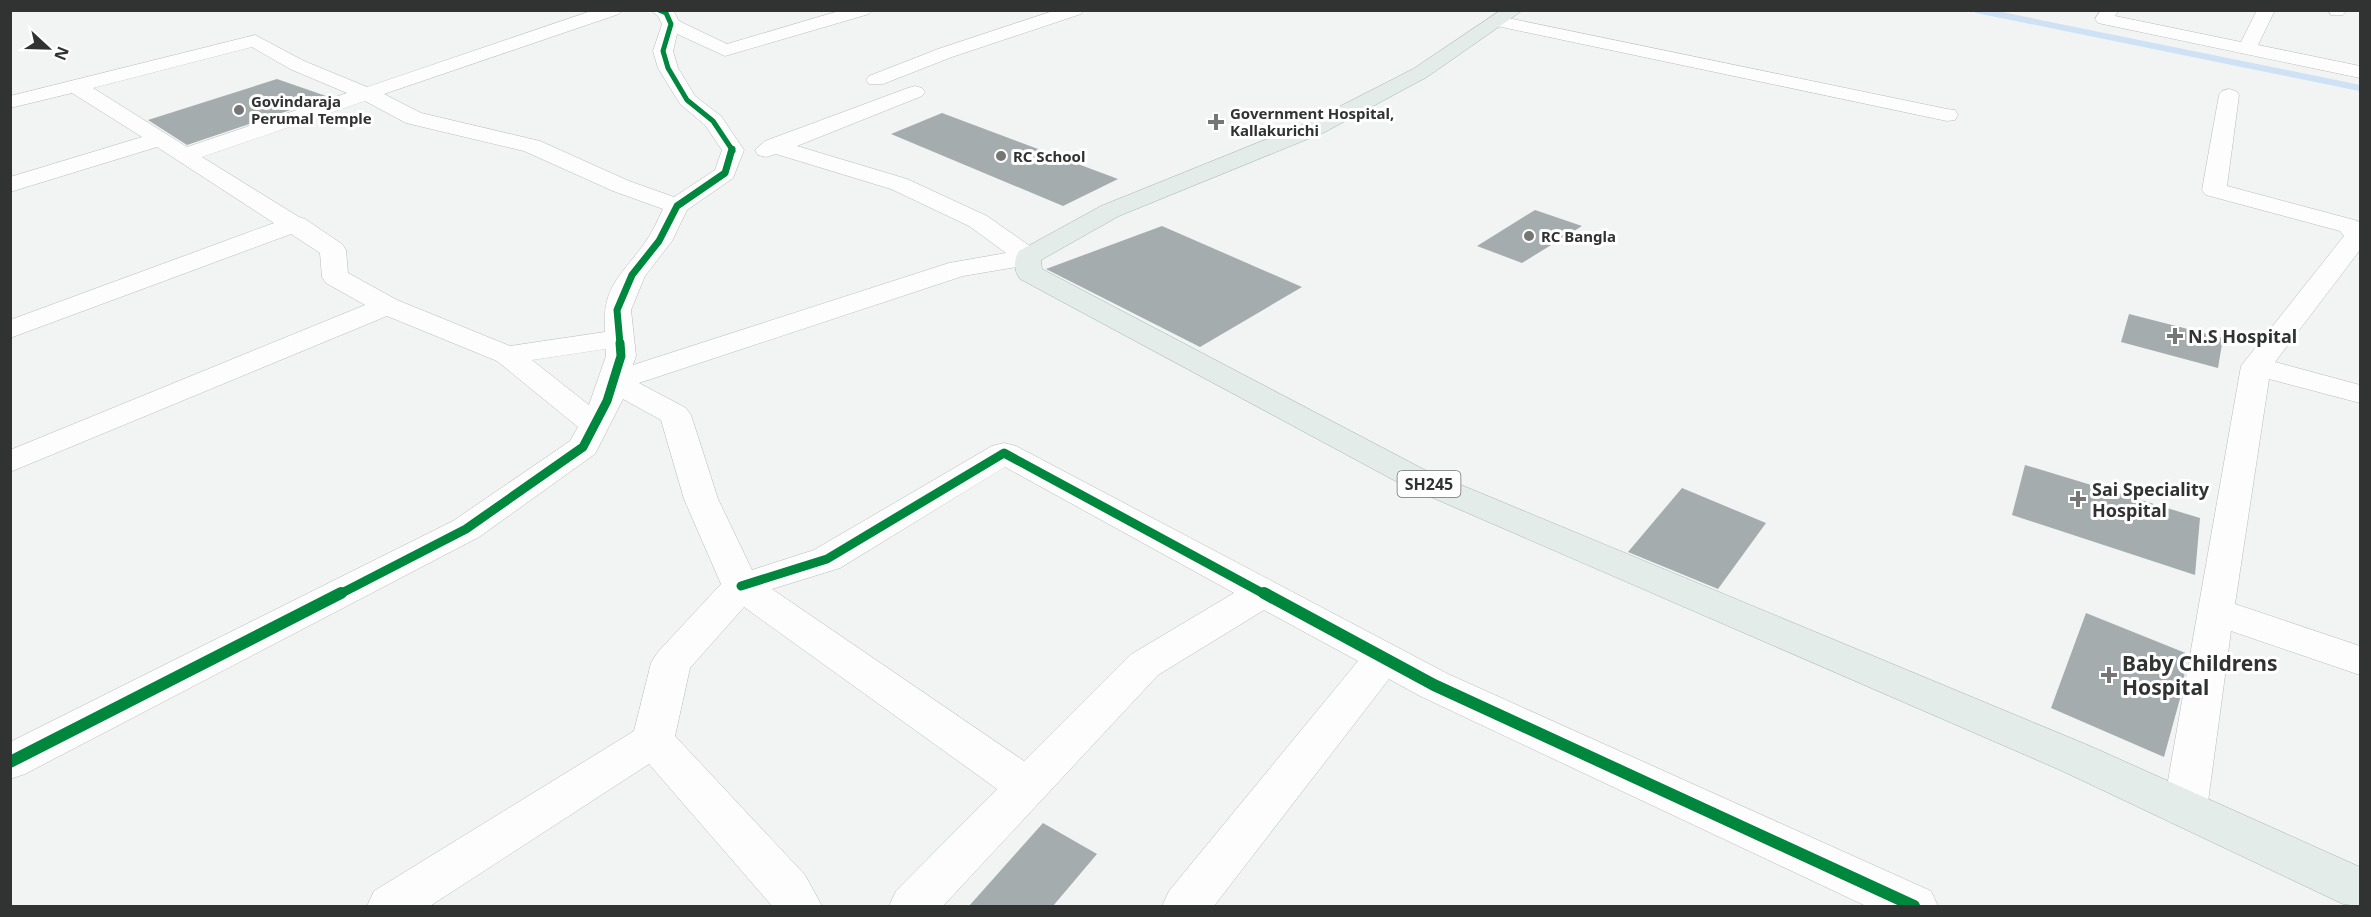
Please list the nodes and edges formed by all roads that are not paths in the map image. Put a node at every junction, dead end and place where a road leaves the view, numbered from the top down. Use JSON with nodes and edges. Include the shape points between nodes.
{"nodes":[{"id":1,"x":613,"y":10,"type":"edge"},
{"id":2,"x":863,"y":10,"type":"edge"},
{"id":3,"x":1075,"y":10,"type":"edge"},
{"id":4,"x":2110,"y":10,"type":"edge"},
{"id":5,"x":2266,"y":10,"type":"edge"},
{"id":6,"x":1506,"y":16,"type":"edge"},
{"id":7,"x":665,"y":17,"type":"edge"},
{"id":8,"x":2247,"y":48,"type":"junction"},
{"id":9,"x":2361,"y":72,"type":"edge"},
{"id":10,"x":10,"y":78,"type":"edge"},
{"id":11,"x":876,"y":80,"type":"dead end"},
{"id":12,"x":76,"y":86,"type":"junction"},
{"id":13,"x":915,"y":92,"type":"dead end"},
{"id":14,"x":368,"y":93,"type":"junction"},
{"id":15,"x":41,"y":95,"type":"junction"},
{"id":16,"x":2229,"y":95,"type":"dead end"},
{"id":17,"x":10,"y":102,"type":"edge"},
{"id":18,"x":1947,"y":115,"type":"dead end"},
{"id":19,"x":160,"y":139,"type":"junction"},
{"id":20,"x":773,"y":146,"type":"junction"},
{"id":21,"x":185,"y":155,"type":"junction"},
{"id":22,"x":725,"y":173,"type":"junction"},
{"id":23,"x":10,"y":185,"type":"edge"},
{"id":24,"x":677,"y":206,"type":"junction"},
{"id":25,"x":296,"y":224,"type":"junction"},
{"id":26,"x":1028,"y":257,"type":"junction"},
{"id":27,"x":387,"y":306,"type":"junction"},
{"id":28,"x":10,"y":330,"type":"edge"},
{"id":29,"x":619,"y":338,"type":"junction"},
{"id":30,"x":507,"y":355,"type":"junction"},
{"id":31,"x":2256,"y":366,"type":"junction"},
{"id":32,"x":613,"y":381,"type":"junction"},
{"id":33,"x":2361,"y":394,"type":"edge"},
{"id":34,"x":595,"y":425,"type":"junction"},
{"id":35,"x":10,"y":462,"type":"edge"},
{"id":36,"x":741,"y":586,"type":"junction"},
{"id":37,"x":1263,"y":593,"type":"junction"},
{"id":38,"x":2215,"y":611,"type":"junction"},
{"id":39,"x":1383,"y":658,"type":"junction"},
{"id":40,"x":2361,"y":661,"type":"edge"},
{"id":41,"x":653,"y":740,"type":"junction"},
{"id":42,"x":10,"y":762,"type":"edge"},
{"id":43,"x":1028,"y":787,"type":"junction"},
{"id":44,"x":2185,"y":808,"type":"junction"},
{"id":45,"x":2361,"y":889,"type":"edge"},
{"id":46,"x":391,"y":906,"type":"edge"},
{"id":47,"x":798,"y":906,"type":"edge"},
{"id":48,"x":913,"y":906,"type":"edge"},
{"id":49,"x":1186,"y":906,"type":"edge"},
{"id":50,"x":1914,"y":906,"type":"edge"}],
"edges":[{"from":1,"to":14,"type":"street"},
{"from":2,"to":7,"type":"street","via":[[725,50]]},
{"from":3,"to":11,"type":"street"},
{"from":4,"to":8,"type":"street","via":[[2104,19]]},
{"from":5,"to":8,"type":"street"},
{"from":6,"to":18,"type":"street"},
{"from":6,"to":26,"type":"main road","via":[[1420,73],[1317,127],[1110,211]]},
{"from":7,"to":22,"type":"street","via":[[663,51],[668,68],[687,100],[712,120],[733,150]]},
{"from":8,"to":9,"type":"street"},
{"from":10,"to":15,"type":"street"},
{"from":12,"to":14,"type":"street","via":[[255,40],[297,65]]},
{"from":12,"to":15,"type":"street"},
{"from":12,"to":19,"type":"street"},
{"from":13,"to":20,"type":"street"},
{"from":14,"to":21,"type":"street"},
{"from":14,"to":24,"type":"street","via":[[414,117],[532,146]]},
{"from":15,"to":17,"type":"street"},
{"from":16,"to":31,"type":"street","via":[[2214,190],[2349,226],[2358,236]]},
{"from":19,"to":21,"type":"street"},
{"from":19,"to":23,"type":"street"},
{"from":20,"to":22,"type":"street"},
{"from":20,"to":26,"type":"street","via":[[899,184],[978,221]]},
{"from":21,"to":25,"type":"street"},
{"from":22,"to":24,"type":"street"},
{"from":24,"to":29,"type":"street","via":[[624,293],[617,310]]},
{"from":25,"to":27,"type":"street","via":[[333,250],[335,277]]},
{"from":25,"to":28,"type":"street"},
{"from":26,"to":32,"type":"street","via":[[958,269]]},
{"from":26,"to":44,"type":"main road","number":"SH245","via":[[1029,273],[1413,477]]},
{"from":27,"to":30,"type":"street"},
{"from":27,"to":35,"type":"street"},
{"from":29,"to":30,"type":"street"},
{"from":29,"to":32,"type":"street","via":[[621,356]]},
{"from":30,"to":34,"type":"street"},
{"from":31,"to":33,"type":"street"},
{"from":31,"to":38,"type":"street"},
{"from":32,"to":34,"type":"street"},
{"from":32,"to":36,"type":"street","via":[[675,415],[701,499]]},
{"from":34,"to":42,"type":"street","via":[[583,447],[466,529]]},
{"from":36,"to":37,"type":"street","via":[[827,560],[1004,453]]},
{"from":36,"to":41,"type":"street","via":[[671,663]]},
{"from":36,"to":43,"type":"street"},
{"from":37,"to":39,"type":"street"},
{"from":37,"to":43,"type":"street","via":[[1144,665]]},
{"from":38,"to":40,"type":"street"},
{"from":38,"to":44,"type":"street"},
{"from":39,"to":49,"type":"street"},
{"from":39,"to":50,"type":"street"},
{"from":41,"to":46,"type":"street"},
{"from":41,"to":47,"type":"street"},
{"from":43,"to":48,"type":"street"},
{"from":44,"to":45,"type":"main road","number":"SH245"}]}
